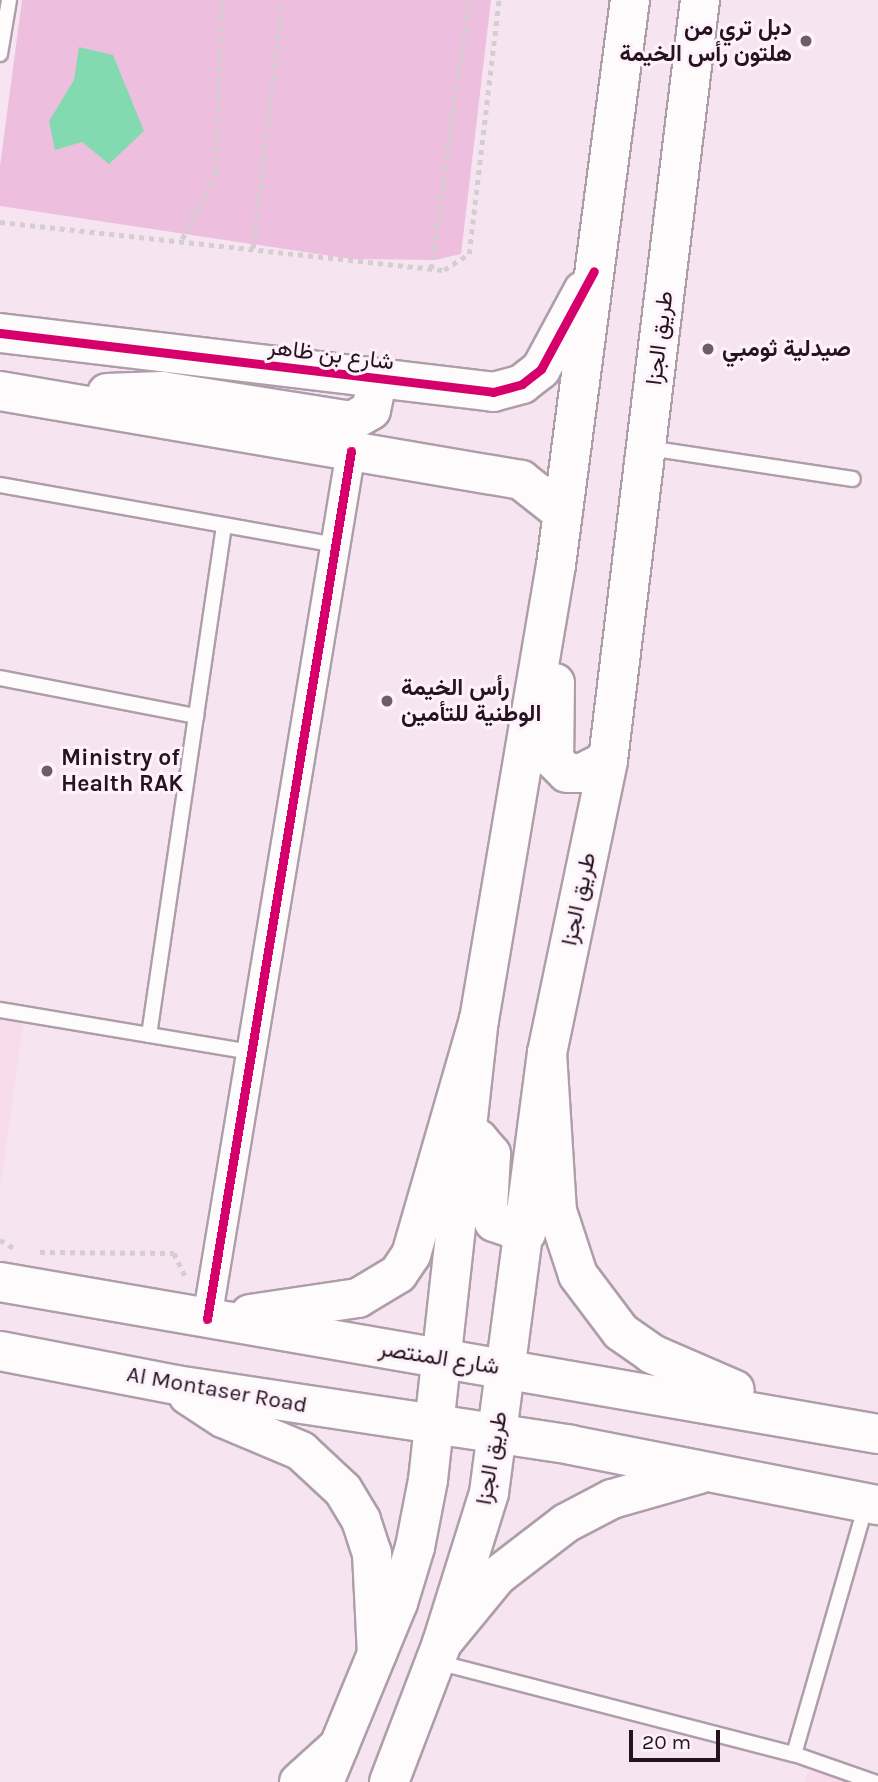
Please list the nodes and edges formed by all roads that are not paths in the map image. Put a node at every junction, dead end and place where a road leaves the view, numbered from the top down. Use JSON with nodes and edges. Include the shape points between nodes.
{"nodes":[{"id":1,"x":9,"y":0,"type":"edge"},
{"id":2,"x":630,"y":0,"type":"edge"},
{"id":3,"x":700,"y":0,"type":"edge"},
{"id":4,"x":0,"y":54,"type":"edge"},
{"id":5,"x":594,"y":271,"type":"junction"},
{"id":6,"x":0,"y":333,"type":"edge"},
{"id":7,"x":377,"y":380,"type":"junction"},
{"id":8,"x":0,"y":391,"type":"edge"},
{"id":9,"x":68,"y":403,"type":"junction"},
{"id":10,"x":646,"y":448,"type":"junction"},
{"id":11,"x":351,"y":451,"type":"junction"},
{"id":12,"x":853,"y":479,"type":"dead end"},
{"id":13,"x":0,"y":485,"type":"edge"},
{"id":14,"x":563,"y":513,"type":"junction"},
{"id":15,"x":224,"y":526,"type":"junction"},
{"id":16,"x":335,"y":545,"type":"junction"},
{"id":17,"x":555,"y":565,"type":"junction"},
{"id":18,"x":0,"y":678,"type":"edge"},
{"id":19,"x":196,"y":716,"type":"junction"},
{"id":20,"x":608,"y":760,"type":"junction"},
{"id":21,"x":0,"y":1010,"type":"edge"},
{"id":22,"x":479,"y":1020,"type":"junction"},
{"id":23,"x":149,"y":1035,"type":"junction"},
{"id":24,"x":251,"y":1052,"type":"junction"},
{"id":25,"x":547,"y":1054,"type":"junction"},
{"id":26,"x":465,"y":1135,"type":"junction"},
{"id":27,"x":526,"y":1233,"type":"junction"},
{"id":28,"x":10,"y":1267,"type":"edge"},
{"id":29,"x":207,"y":1319,"type":"junction"},
{"id":30,"x":0,"y":1350,"type":"edge"},
{"id":31,"x":441,"y":1359,"type":"junction"},
{"id":32,"x":506,"y":1369,"type":"junction"},
{"id":33,"x":176,"y":1385,"type":"junction"},
{"id":34,"x":821,"y":1424,"type":"junction"},
{"id":35,"x":434,"y":1426,"type":"junction"},
{"id":36,"x":878,"y":1434,"type":"edge"},
{"id":37,"x":497,"y":1435,"type":"junction"},
{"id":38,"x":711,"y":1471,"type":"junction"},
{"id":39,"x":872,"y":1504,"type":"edge"},
{"id":40,"x":438,"y":1653,"type":"junction"},
{"id":41,"x":377,"y":1654,"type":"junction"},
{"id":42,"x":339,"y":1746,"type":"junction"},
{"id":43,"x":794,"y":1754,"type":"junction"},
{"id":44,"x":299,"y":1782,"type":"edge"},
{"id":45,"x":324,"y":1782,"type":"edge"},
{"id":46,"x":389,"y":1782,"type":"edge"},
{"id":47,"x":874,"y":1782,"type":"edge"}],
"edges":[{"from":1,"to":4,"type":"lane"},
{"from":2,"to":5,"type":"main road"},
{"from":3,"to":10,"type":"main road","name":"طريق الجزا"},
{"from":5,"to":7,"type":"main road","name":"شارع بن ظاهر","via":[[541,369],[522,384],[493,392]]},
{"from":5,"to":14,"type":"main road"},
{"from":6,"to":7,"type":"main road","name":"شارع بن ظاهر"},
{"from":7,"to":9,"type":"main road","via":[[371,410],[352,421],[146,390],[99,394]]},
{"from":8,"to":9,"type":"main road"},
{"from":9,"to":11,"type":"main road"},
{"from":10,"to":12,"type":"lane"},
{"from":10,"to":20,"type":"main road","name":"طريق الجزا"},
{"from":11,"to":14,"type":"main road","via":[[522,480]]},
{"from":11,"to":16,"type":"street"},
{"from":13,"to":15,"type":"lane"},
{"from":14,"to":17,"type":"main road"},
{"from":15,"to":16,"type":"lane"},
{"from":15,"to":19,"type":"lane"},
{"from":16,"to":24,"type":"street"},
{"from":17,"to":20,"type":"main road","via":[[554,760],[567,773],[582,773]]},
{"from":17,"to":22,"type":"main road"},
{"from":18,"to":19,"type":"lane"},
{"from":19,"to":23,"type":"lane"},
{"from":20,"to":25,"type":"main road","name":"طريق الجزا"},
{"from":21,"to":23,"type":"lane"},
{"from":22,"to":26,"type":"main road"},
{"from":22,"to":29,"type":"main road","via":[[414,1247],[398,1274],[358,1298],[332,1305]]},
{"from":23,"to":24,"type":"lane"},
{"from":24,"to":29,"type":"street"},
{"from":25,"to":27,"type":"main road","name":"طريق الجزا"},
{"from":25,"to":34,"type":"main road","via":[[557,1211],[578,1275],[596,1303],[621,1332],[652,1354]]},
{"from":26,"to":27,"type":"main road","via":[[478,1139],[491,1154],[488,1208],[494,1222]]},
{"from":26,"to":31,"type":"main road"},
{"from":27,"to":32,"type":"main road","name":"طريق الجزا"},
{"from":28,"to":29,"type":"main road","name":"شارع المنتصر"},
{"from":29,"to":31,"type":"main road","name":"شارع المنتصر"},
{"from":30,"to":33,"type":"main road","name":"Al Montaser Road"},
{"from":31,"to":32,"type":"main road","name":"شارع المنتصر"},
{"from":31,"to":35,"type":"main road"},
{"from":32,"to":34,"type":"main road","name":"شارع المنتصر"},
{"from":32,"to":37,"type":"main road","name":"طريق الجزا"},
{"from":33,"to":35,"type":"main road","name":"Al Montaser Road"},
{"from":33,"to":41,"type":"main road","via":[[223,1418],[301,1451],[343,1490],[361,1520],[372,1553]]},
{"from":34,"to":36,"type":"main road","name":"شارع المنتصر"},
{"from":35,"to":37,"type":"main road"},
{"from":35,"to":41,"type":"main road","via":[[415,1547]]},
{"from":37,"to":38,"type":"main road"},
{"from":37,"to":40,"type":"main road","name":"طريق الجزا","via":[[489,1493]]},
{"from":38,"to":39,"type":"main road"},
{"from":38,"to":40,"type":"main road","via":[[661,1482],[566,1523],[497,1576]]},
{"from":39,"to":43,"type":"lane"},
{"from":40,"to":43,"type":"lane"},
{"from":40,"to":46,"type":"main road","name":"طريق الجزا"},
{"from":41,"to":42,"type":"main road"},
{"from":42,"to":44,"type":"main road"},
{"from":42,"to":45,"type":"main road"},
{"from":43,"to":47,"type":"lane"}]}
